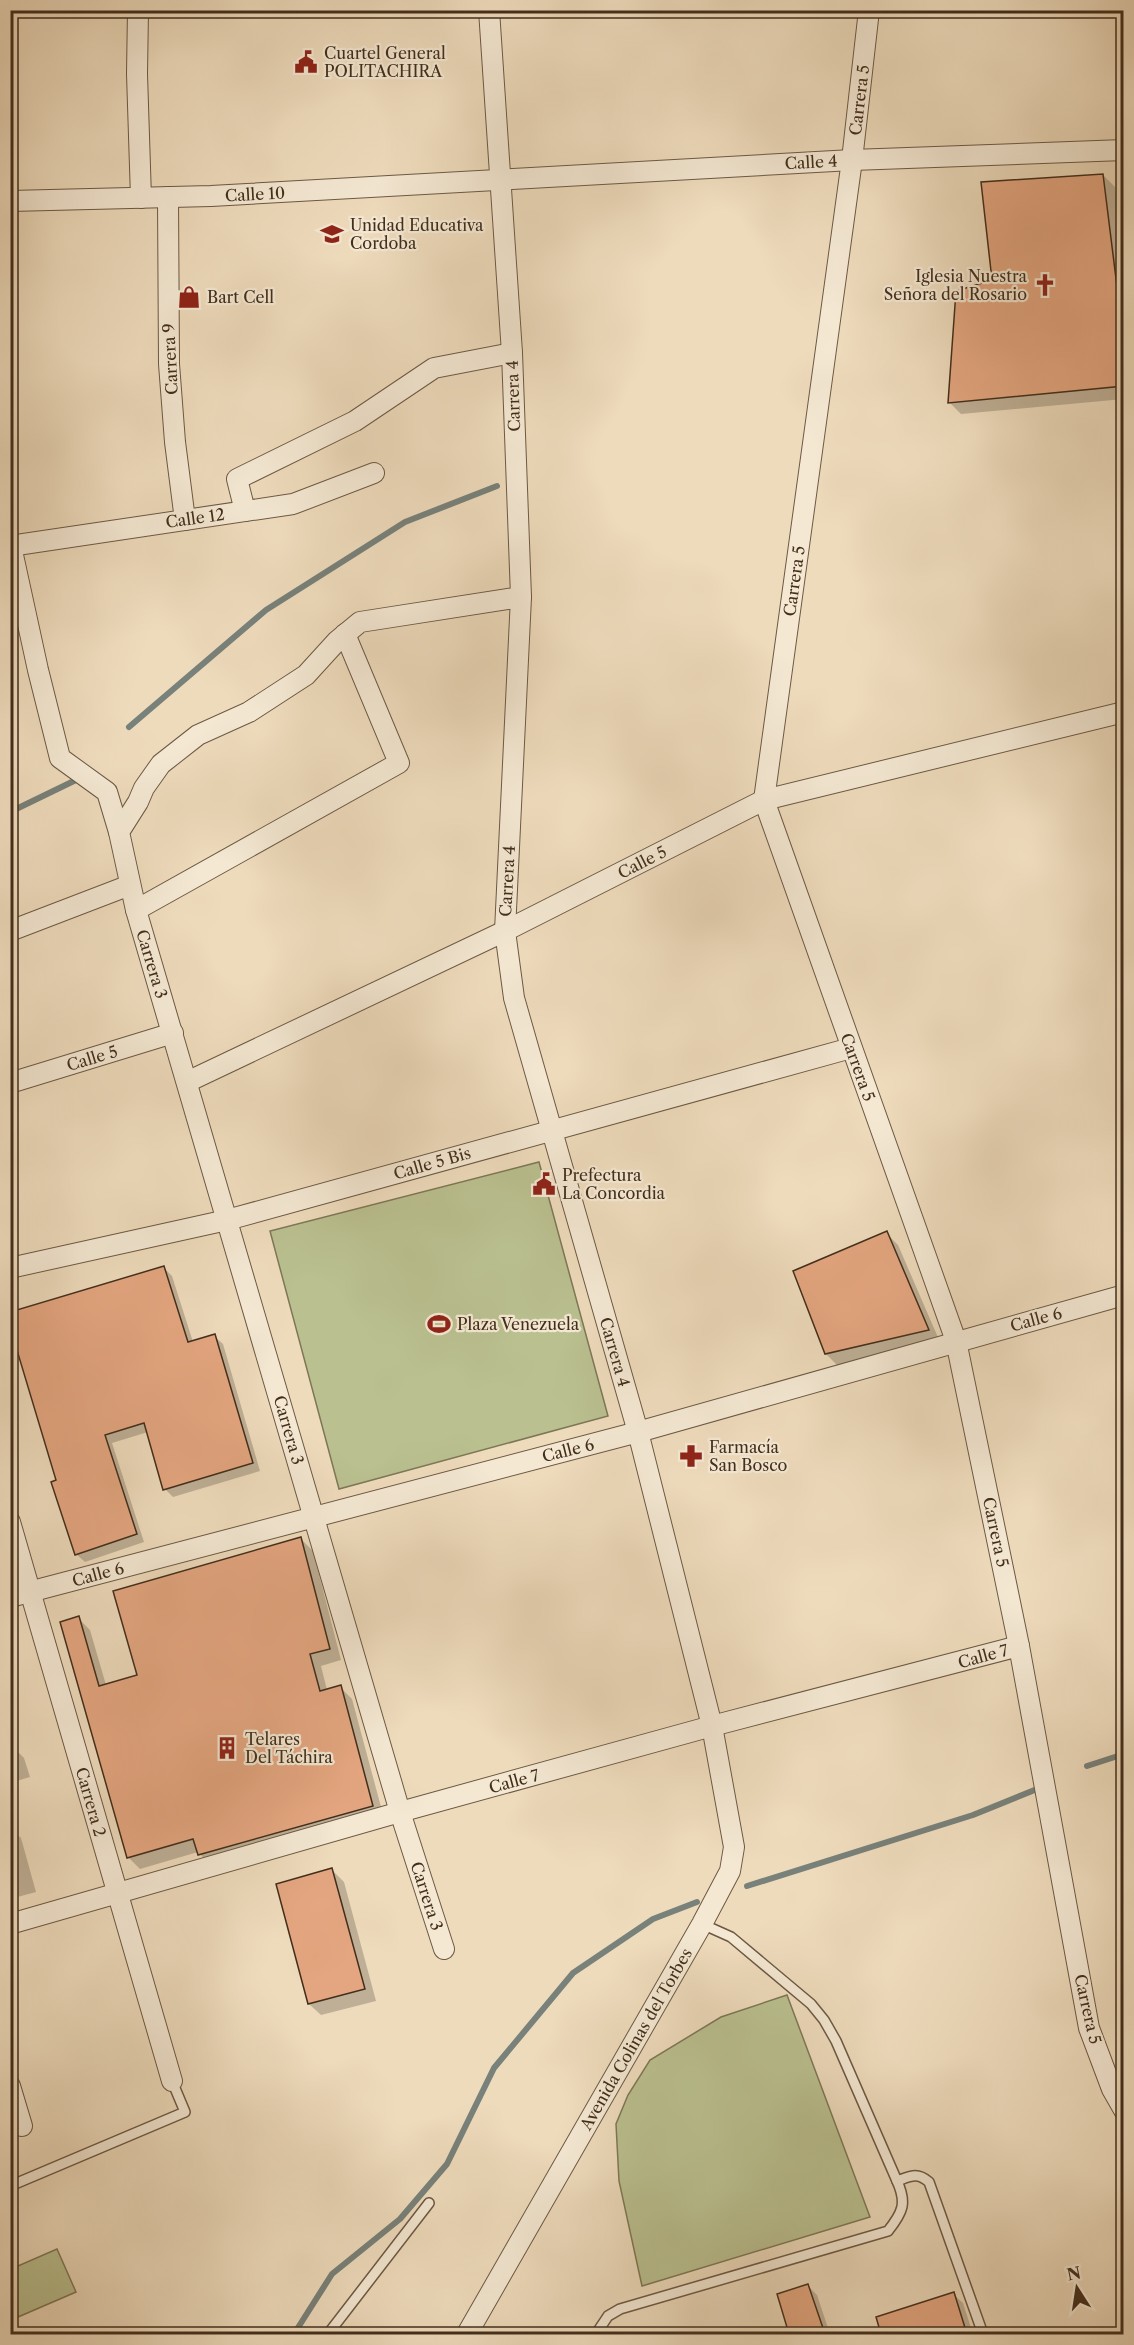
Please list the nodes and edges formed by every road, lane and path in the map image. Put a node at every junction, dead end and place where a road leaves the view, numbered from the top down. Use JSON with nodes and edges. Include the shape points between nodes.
{"nodes":[{"id":1,"x":138,"y":10,"type":"edge"},
{"id":2,"x":489,"y":10,"type":"edge"},
{"id":3,"x":869,"y":10,"type":"edge"},
{"id":4,"x":1124,"y":150,"type":"edge"},
{"id":5,"x":852,"y":160,"type":"junction"},
{"id":6,"x":499,"y":180,"type":"junction"},
{"id":7,"x":168,"y":197,"type":"junction"},
{"id":8,"x":141,"y":198,"type":"junction"},
{"id":9,"x":10,"y":201,"type":"edge"},
{"id":10,"x":512,"y":353,"type":"junction"},
{"id":11,"x":374,"y":473,"type":"dead end"},
{"id":12,"x":245,"y":511,"type":"junction"},
{"id":13,"x":185,"y":520,"type":"junction"},
{"id":14,"x":11,"y":546,"type":"edge"},
{"id":15,"x":521,"y":597,"type":"junction"},
{"id":16,"x":345,"y":634,"type":"junction"},
{"id":17,"x":1124,"y":712,"type":"edge"},
{"id":18,"x":764,"y":800,"type":"junction"},
{"id":19,"x":119,"y":832,"type":"junction"},
{"id":20,"x":130,"y":885,"type":"junction"},
{"id":21,"x":136,"y":910,"type":"junction"},
{"id":22,"x":10,"y":931,"type":"edge"},
{"id":23,"x":505,"y":931,"type":"junction"},
{"id":24,"x":173,"y":1033,"type":"junction"},
{"id":25,"x":851,"y":1048,"type":"junction"},
{"id":26,"x":187,"y":1082,"type":"junction"},
{"id":27,"x":10,"y":1083,"type":"edge"},
{"id":28,"x":551,"y":1130,"type":"junction"},
{"id":29,"x":227,"y":1220,"type":"junction"},
{"id":30,"x":10,"y":1268,"type":"edge"},
{"id":31,"x":1124,"y":1295,"type":"edge"},
{"id":32,"x":956,"y":1341,"type":"junction"},
{"id":33,"x":638,"y":1432,"type":"junction"},
{"id":34,"x":314,"y":1516,"type":"junction"},
{"id":35,"x":10,"y":1522,"type":"edge"},
{"id":36,"x":30,"y":1592,"type":"junction"},
{"id":37,"x":10,"y":1597,"type":"edge"},
{"id":38,"x":1019,"y":1646,"type":"junction"},
{"id":39,"x":712,"y":1726,"type":"junction"},
{"id":40,"x":400,"y":1812,"type":"junction"},
{"id":41,"x":118,"y":1894,"type":"junction"},
{"id":42,"x":10,"y":1924,"type":"edge"},
{"id":43,"x":702,"y":1924,"type":"junction"},
{"id":44,"x":444,"y":1949,"type":"dead end"},
{"id":45,"x":172,"y":2081,"type":"joint"},
{"id":46,"x":10,"y":2086,"type":"edge"},
{"id":47,"x":1124,"y":2110,"type":"edge"},
{"id":48,"x":22,"y":2126,"type":"dead end"},
{"id":49,"x":897,"y":2181,"type":"junction"},
{"id":50,"x":10,"y":2186,"type":"edge"},
{"id":51,"x":429,"y":2203,"type":"dead end"},
{"id":52,"x":328,"y":2334,"type":"edge"},
{"id":53,"x":467,"y":2334,"type":"edge"},
{"id":54,"x":596,"y":2334,"type":"edge"},
{"id":55,"x":983,"y":2334,"type":"edge"}],
"edges":[{"from":1,"to":8,"type":"street"},
{"from":2,"to":6,"type":"street","name":"Carrera 4"},
{"from":3,"to":5,"type":"street","name":"Carrera 5"},
{"from":4,"to":5,"type":"street","name":"Calle 4"},
{"from":5,"to":6,"type":"street","name":"Calle 4"},
{"from":5,"to":18,"type":"street","name":"Carrera 5"},
{"from":6,"to":7,"type":"street","name":"Calle 10"},
{"from":6,"to":10,"type":"street","name":"Carrera 4"},
{"from":7,"to":8,"type":"street","name":"Calle 10"},
{"from":7,"to":13,"type":"street","name":"Carrera 9","via":[[169,364]]},
{"from":8,"to":9,"type":"street","name":"Calle 10"},
{"from":10,"to":12,"type":"street","via":[[434,368],[355,421],[237,478]]},
{"from":10,"to":15,"type":"street","name":"Carrera 4"},
{"from":11,"to":12,"type":"street","name":"Calle 12","via":[[293,504]]},
{"from":12,"to":13,"type":"street","name":"Calle 12"},
{"from":13,"to":14,"type":"street","name":"Calle 12"},
{"from":14,"to":19,"type":"street","name":"Carrera 3","via":[[60,758],[107,792]]},
{"from":15,"to":16,"type":"street","via":[[360,622]]},
{"from":15,"to":23,"type":"street","name":"Carrera 4"},
{"from":16,"to":19,"type":"street","via":[[306,675],[249,712],[198,735],[161,764]]},
{"from":16,"to":21,"type":"street","via":[[399,763]]},
{"from":17,"to":18,"type":"street","name":"Calle 5"},
{"from":18,"to":23,"type":"street","name":"Calle 5"},
{"from":18,"to":25,"type":"street","name":"Carrera 5"},
{"from":19,"to":20,"type":"street","name":"Carrera 3"},
{"from":20,"to":21,"type":"street","name":"Carrera 3"},
{"from":20,"to":22,"type":"street"},
{"from":21,"to":24,"type":"street","name":"Carrera 3"},
{"from":23,"to":26,"type":"street","name":"Calle 5"},
{"from":23,"to":28,"type":"street","name":"Carrera 4","via":[[514,998]]},
{"from":24,"to":26,"type":"street","name":"Carrera 3"},
{"from":24,"to":27,"type":"street","name":"Calle 5"},
{"from":25,"to":28,"type":"street","name":"Calle 5 Bis"},
{"from":25,"to":32,"type":"street","name":"Carrera 5"},
{"from":26,"to":29,"type":"street","name":"Carrera 3"},
{"from":28,"to":29,"type":"street","name":"Calle 5 Bis"},
{"from":28,"to":33,"type":"street","name":"Carrera 4"},
{"from":29,"to":30,"type":"street","name":"Calle 5 Bis"},
{"from":29,"to":34,"type":"street","name":"Carrera 3"},
{"from":31,"to":32,"type":"street","name":"Calle 6"},
{"from":32,"to":33,"type":"street","name":"Calle 6"},
{"from":32,"to":38,"type":"street","name":"Carrera 5"},
{"from":33,"to":34,"type":"street","name":"Calle 6"},
{"from":33,"to":39,"type":"street","name":"Carrera 4"},
{"from":34,"to":36,"type":"street","name":"Calle 6"},
{"from":34,"to":40,"type":"street","name":"Carrera 3"},
{"from":35,"to":36,"type":"street","name":"Carrera 2"},
{"from":36,"to":37,"type":"street","name":"Calle 6"},
{"from":36,"to":41,"type":"street","name":"Carrera 2"},
{"from":38,"to":39,"type":"street","name":"Calle 7"},
{"from":38,"to":47,"type":"street","name":"Carrera 5","via":[[1089,2028],[1112,2090]]},
{"from":39,"to":40,"type":"street","name":"Calle 7"},
{"from":39,"to":43,"type":"street","name":"Avenida Colinas del Torbes","via":[[734,1847],[730,1871]]},
{"from":40,"to":41,"type":"street","name":"Calle 7"},
{"from":40,"to":44,"type":"street","name":"Carrera 3"},
{"from":41,"to":42,"type":"street","name":"Calle 7"},
{"from":41,"to":45,"type":"street","name":"Carrera 2"},
{"from":43,"to":49,"type":"lane","via":[[731,1937],[811,2004],[824,2020]]},
{"from":43,"to":53,"type":"street","name":"Avenida Colinas del Torbes"},
{"from":45,"to":50,"type":"lane","via":[[185,2112]]},
{"from":46,"to":48,"type":"street"},
{"from":49,"to":54,"type":"lane","via":[[903,2207],[888,2231],[620,2309],[608,2316]]},
{"from":49,"to":55,"type":"lane","via":[[921,2176],[929,2182]]},
{"from":51,"to":52,"type":"lane"}]}
